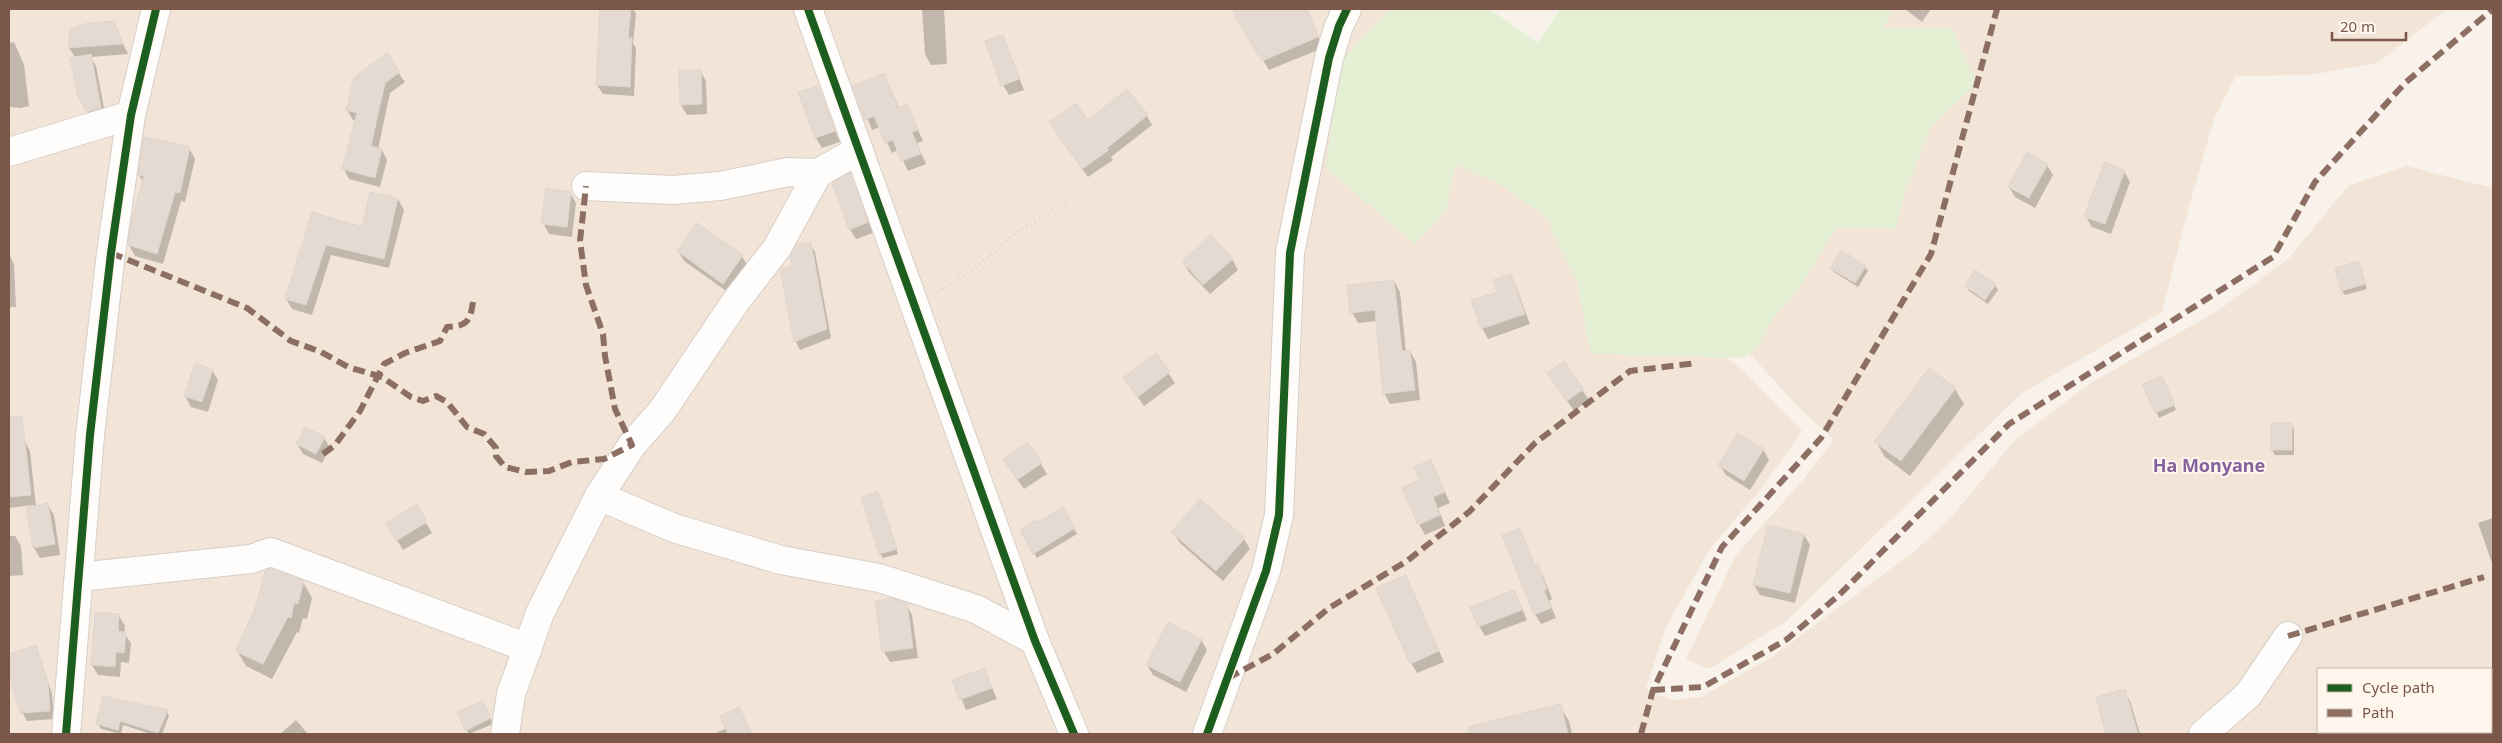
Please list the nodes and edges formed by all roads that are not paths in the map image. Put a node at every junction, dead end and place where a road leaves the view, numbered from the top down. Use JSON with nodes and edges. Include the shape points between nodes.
{"nodes":[{"id":1,"x":155,"y":9,"type":"edge"},
{"id":2,"x":808,"y":9,"type":"edge"},
{"id":3,"x":1347,"y":9,"type":"edge"},
{"id":4,"x":131,"y":115,"type":"junction"},
{"id":5,"x":858,"y":150,"type":"junction"},
{"id":6,"x":9,"y":152,"type":"edge"},
{"id":7,"x":818,"y":174,"type":"junction"},
{"id":8,"x":586,"y":186,"type":"dead end"},
{"id":9,"x":599,"y":496,"type":"junction"},
{"id":10,"x":79,"y":578,"type":"junction"},
{"id":11,"x":2288,"y":636,"type":"dead end"},
{"id":12,"x":1035,"y":640,"type":"junction"},
{"id":13,"x":528,"y":648,"type":"junction"},
{"id":14,"x":66,"y":734,"type":"edge"},
{"id":15,"x":505,"y":734,"type":"edge"},
{"id":16,"x":1074,"y":734,"type":"edge"},
{"id":17,"x":1207,"y":734,"type":"edge"},
{"id":18,"x":2203,"y":734,"type":"edge"}],
"edges":[{"from":1,"to":4,"type":"street"},
{"from":2,"to":5,"type":"street"},
{"from":3,"to":17,"type":"street","via":[[1330,58],[1290,253],[1279,515],[1266,571]]},
{"from":4,"to":6,"type":"street"},
{"from":4,"to":10,"type":"street","via":[[90,435]]},
{"from":5,"to":7,"type":"street"},
{"from":5,"to":12,"type":"street"},
{"from":7,"to":8,"type":"street","via":[[788,172],[720,186],[674,190]]},
{"from":7,"to":9,"type":"street","via":[[777,248],[736,301],[662,411],[632,445]]},
{"from":9,"to":12,"type":"street","via":[[674,528],[781,560],[879,578],[976,609]]},
{"from":9,"to":13,"type":"street","via":[[540,613]]},
{"from":10,"to":13,"type":"street","via":[[251,558],[271,552]]},
{"from":10,"to":14,"type":"street"},
{"from":11,"to":18,"type":"street","via":[[2248,694]]},
{"from":12,"to":16,"type":"street"},
{"from":13,"to":15,"type":"street","via":[[511,694]]}]}
